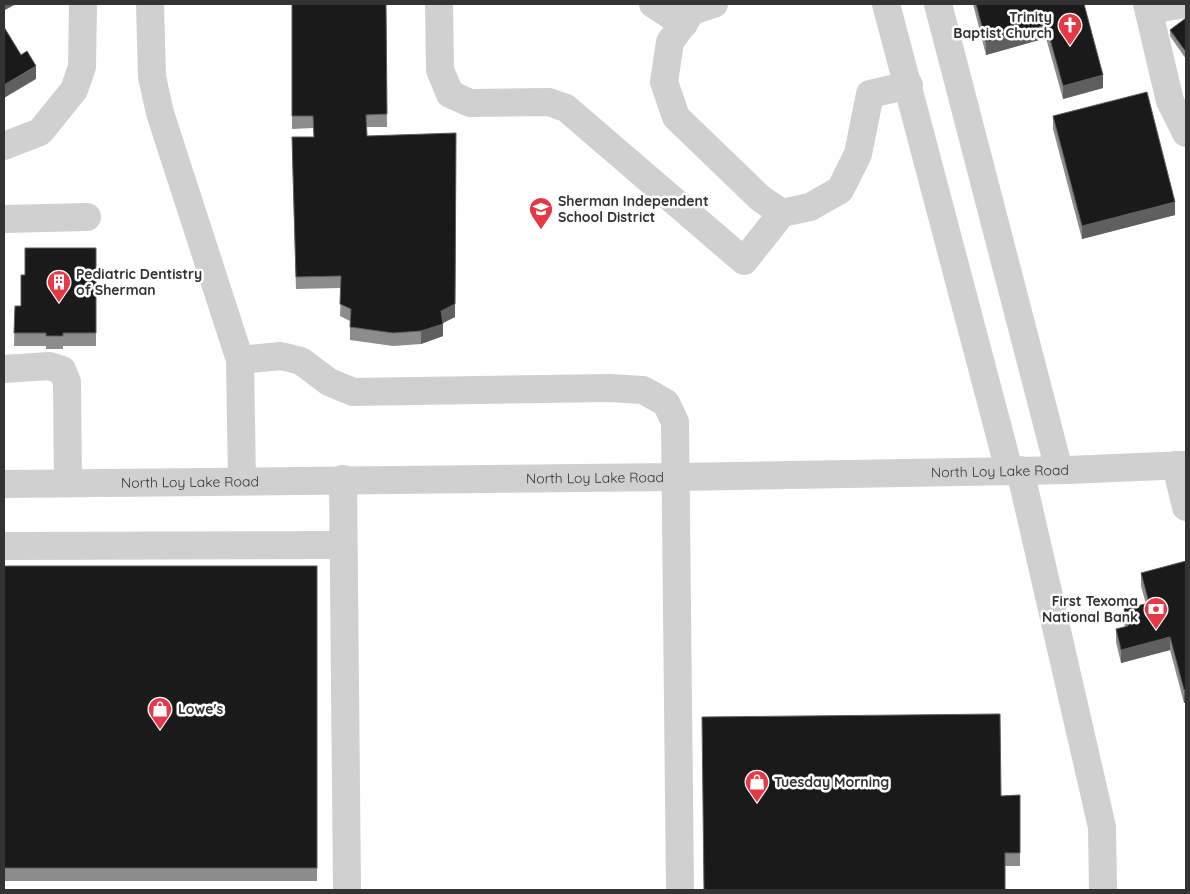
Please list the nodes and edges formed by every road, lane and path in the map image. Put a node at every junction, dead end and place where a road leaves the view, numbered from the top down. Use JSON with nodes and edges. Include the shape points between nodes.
{"nodes":[{"id":1,"x":83,"y":4,"type":"edge"},
{"id":2,"x":150,"y":4,"type":"edge"},
{"id":3,"x":439,"y":4,"type":"edge"},
{"id":4,"x":653,"y":4,"type":"edge"},
{"id":5,"x":714,"y":4,"type":"edge"},
{"id":6,"x":886,"y":4,"type":"edge"},
{"id":7,"x":938,"y":4,"type":"edge"},
{"id":8,"x":1186,"y":4,"type":"edge"},
{"id":9,"x":1148,"y":7,"type":"edge"},
{"id":10,"x":684,"y":24,"type":"junction"},
{"id":11,"x":909,"y":85,"type":"junction"},
{"id":12,"x":1186,"y":132,"type":"edge"},
{"id":13,"x":4,"y":146,"type":"edge"},
{"id":14,"x":782,"y":213,"type":"junction"},
{"id":15,"x":87,"y":218,"type":"dead end"},
{"id":16,"x":4,"y":219,"type":"edge"},
{"id":17,"x":240,"y":360,"type":"junction"},
{"id":18,"x":4,"y":369,"type":"edge"},
{"id":19,"x":1181,"y":465,"type":"edge"},
{"id":20,"x":1015,"y":470,"type":"junction"},
{"id":21,"x":1059,"y":470,"type":"junction"},
{"id":22,"x":676,"y":477,"type":"junction"},
{"id":23,"x":343,"y":479,"type":"junction"},
{"id":24,"x":242,"y":481,"type":"junction"},
{"id":25,"x":68,"y":483,"type":"junction"},
{"id":26,"x":4,"y":484,"type":"edge"},
{"id":27,"x":1186,"y":507,"type":"edge"},
{"id":28,"x":342,"y":544,"type":"junction"},
{"id":29,"x":4,"y":546,"type":"edge"},
{"id":30,"x":348,"y":890,"type":"edge"},
{"id":31,"x":680,"y":890,"type":"edge"},
{"id":32,"x":1103,"y":890,"type":"edge"}],
"edges":[{"from":1,"to":13,"type":"street","via":[[82,67],[74,90],[40,132]]},
{"from":2,"to":17,"type":"street","via":[[152,77],[160,113]]},
{"from":3,"to":14,"type":"street","via":[[440,70],[450,94],[470,102],[549,102],[566,108],[744,261]]},
{"from":4,"to":10,"type":"street"},
{"from":5,"to":10,"type":"street","via":[[692,11]]},
{"from":6,"to":11,"type":"street"},
{"from":7,"to":21,"type":"street"},
{"from":8,"to":9,"type":"street"},
{"from":9,"to":12,"type":"street","via":[[1170,101]]},
{"from":10,"to":14,"type":"street","via":[[670,42],[664,82],[676,117],[760,198]]},
{"from":11,"to":14,"type":"street","via":[[870,94],[858,154],[840,190],[810,207]]},
{"from":11,"to":20,"type":"street"},
{"from":15,"to":16,"type":"street"},
{"from":17,"to":22,"type":"street","via":[[281,356],[301,361],[328,382],[353,392],[643,390],[666,403],[675,422]]},
{"from":17,"to":24,"type":"street"},
{"from":18,"to":25,"type":"street","via":[[49,366],[62,370],[67,382]]},
{"from":19,"to":21,"type":"street","name":"North Loy Lake Road"},
{"from":19,"to":27,"type":"street"},
{"from":20,"to":21,"type":"street","name":"North Loy Lake Road"},
{"from":20,"to":22,"type":"street","name":"North Loy Lake Road"},
{"from":20,"to":32,"type":"street","via":[[1102,826]]},
{"from":22,"to":23,"type":"street","name":"North Loy Lake Road"},
{"from":22,"to":31,"type":"street"},
{"from":23,"to":24,"type":"street","name":"North Loy Lake Road"},
{"from":23,"to":28,"type":"street"},
{"from":24,"to":25,"type":"street","name":"North Loy Lake Road"},
{"from":25,"to":26,"type":"street","name":"North Loy Lake Road"},
{"from":28,"to":29,"type":"street"},
{"from":28,"to":30,"type":"street"}]}
